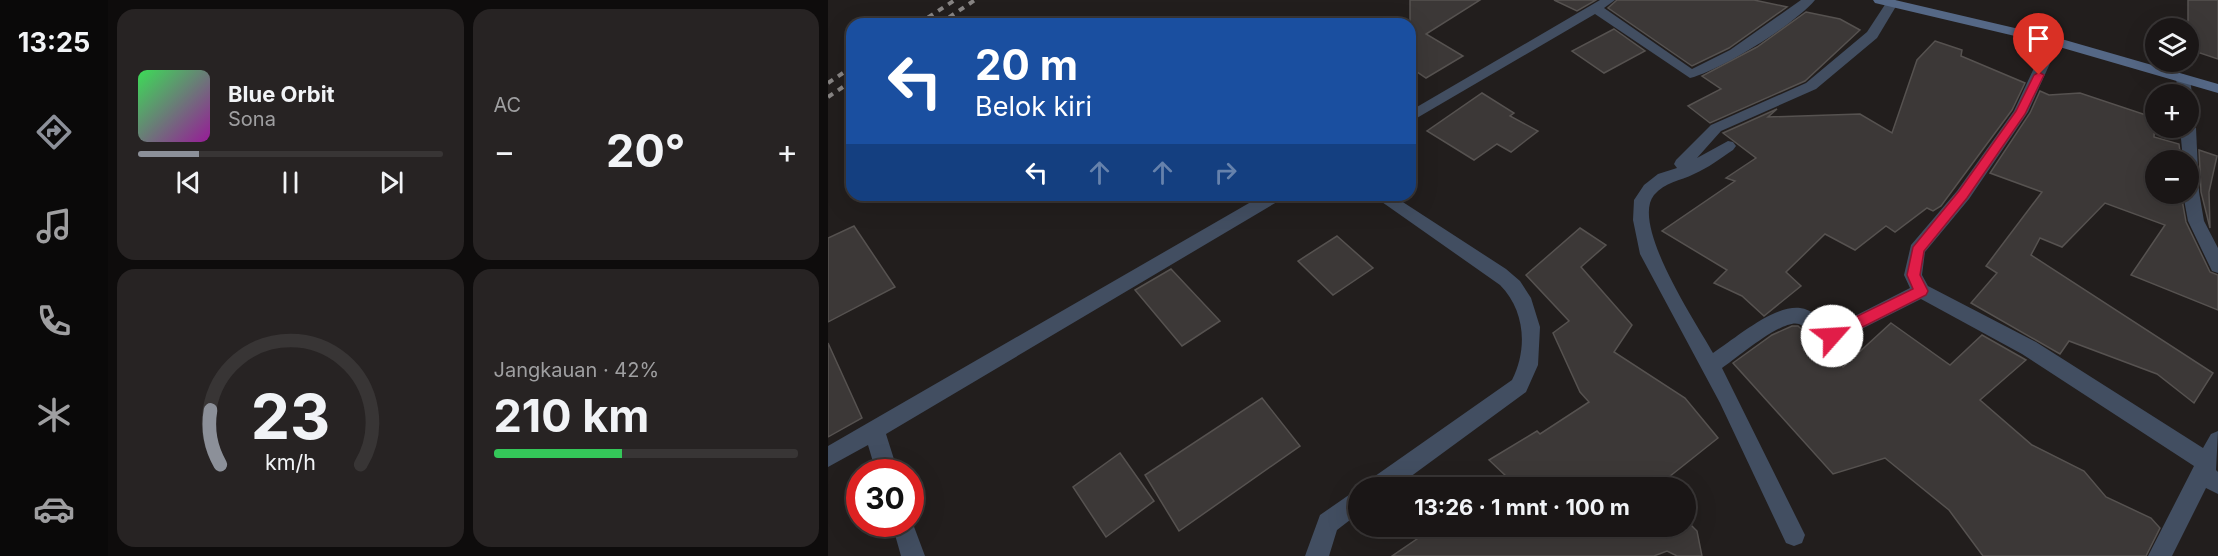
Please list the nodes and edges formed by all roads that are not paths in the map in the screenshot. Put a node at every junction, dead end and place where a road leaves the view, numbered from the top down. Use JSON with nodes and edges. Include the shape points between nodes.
{"nodes":[{"id":1,"x":1609,"y":0,"type":"edge"},
{"id":2,"x":1809,"y":0,"type":"edge"},
{"id":3,"x":1884,"y":1,"type":"edge"},
{"id":4,"x":1595,"y":8,"type":"junction"},
{"id":5,"x":2053,"y":40,"type":"junction"},
{"id":6,"x":2183,"y":78,"type":"junction"},
{"id":7,"x":2184,"y":84,"type":"edge"},
{"id":8,"x":2218,"y":89,"type":"edge"},
{"id":9,"x":1416,"y":113,"type":"edge"},
{"id":10,"x":2189,"y":138,"type":"edge"},
{"id":11,"x":1728,"y":146,"type":"dead end"},
{"id":12,"x":1685,"y":166,"type":"junction"},
{"id":13,"x":1266,"y":201,"type":"edge"},
{"id":14,"x":1389,"y":201,"type":"edge"},
{"id":15,"x":2218,"y":266,"type":"edge"},
{"id":16,"x":1921,"y":291,"type":"junction"},
{"id":17,"x":1710,"y":365,"type":"junction"},
{"id":18,"x":874,"y":431,"type":"junction"},
{"id":19,"x":2218,"y":441,"type":"edge"},
{"id":20,"x":828,"y":457,"type":"edge"},
{"id":21,"x":883,"y":459,"type":"edge"},
{"id":22,"x":2210,"y":473,"type":"edge"},
{"id":23,"x":1391,"y":477,"type":"edge"},
{"id":24,"x":1348,"y":508,"type":"edge"},
{"id":25,"x":1794,"y":535,"type":"dead end"},
{"id":26,"x":907,"y":537,"type":"edge"},
{"id":27,"x":913,"y":556,"type":"edge"},
{"id":28,"x":1317,"y":556,"type":"edge"},
{"id":29,"x":2160,"y":556,"type":"edge"}],
"edges":[{"from":1,"to":4,"type":"street"},
{"from":2,"to":4,"type":"street","via":[[1739,48],[1690,74]]},
{"from":3,"to":5,"type":"street"},
{"from":3,"to":12,"type":"street","via":[[1872,35],[1811,86],[1716,128]]},
{"from":4,"to":9,"type":"street"},
{"from":5,"to":6,"type":"street"},
{"from":5,"to":16,"type":"street","via":[[2021,112],[1963,195],[1917,250],[1913,275]]},
{"from":6,"to":7,"type":"street"},
{"from":6,"to":8,"type":"street"},
{"from":10,"to":15,"type":"street","via":[[2196,221]]},
{"from":11,"to":12,"type":"street"},
{"from":12,"to":17,"type":"street","via":[[1650,189],[1642,200],[1641,220],[1649,254]]},
{"from":13,"to":18,"type":"street"},
{"from":14,"to":23,"type":"street","via":[[1487,265],[1520,294],[1528,311],[1531,346],[1527,373],[1519,386]]},
{"from":16,"to":17,"type":"street","via":[[1832,336],[1800,315],[1780,318]]},
{"from":16,"to":22,"type":"street","via":[[2029,348]]},
{"from":17,"to":25,"type":"street"},
{"from":18,"to":20,"type":"street"},
{"from":18,"to":21,"type":"street"},
{"from":19,"to":22,"type":"street"},
{"from":22,"to":29,"type":"street"},
{"from":24,"to":28,"type":"street","via":[[1328,523]]},
{"from":26,"to":27,"type":"street"}]}
